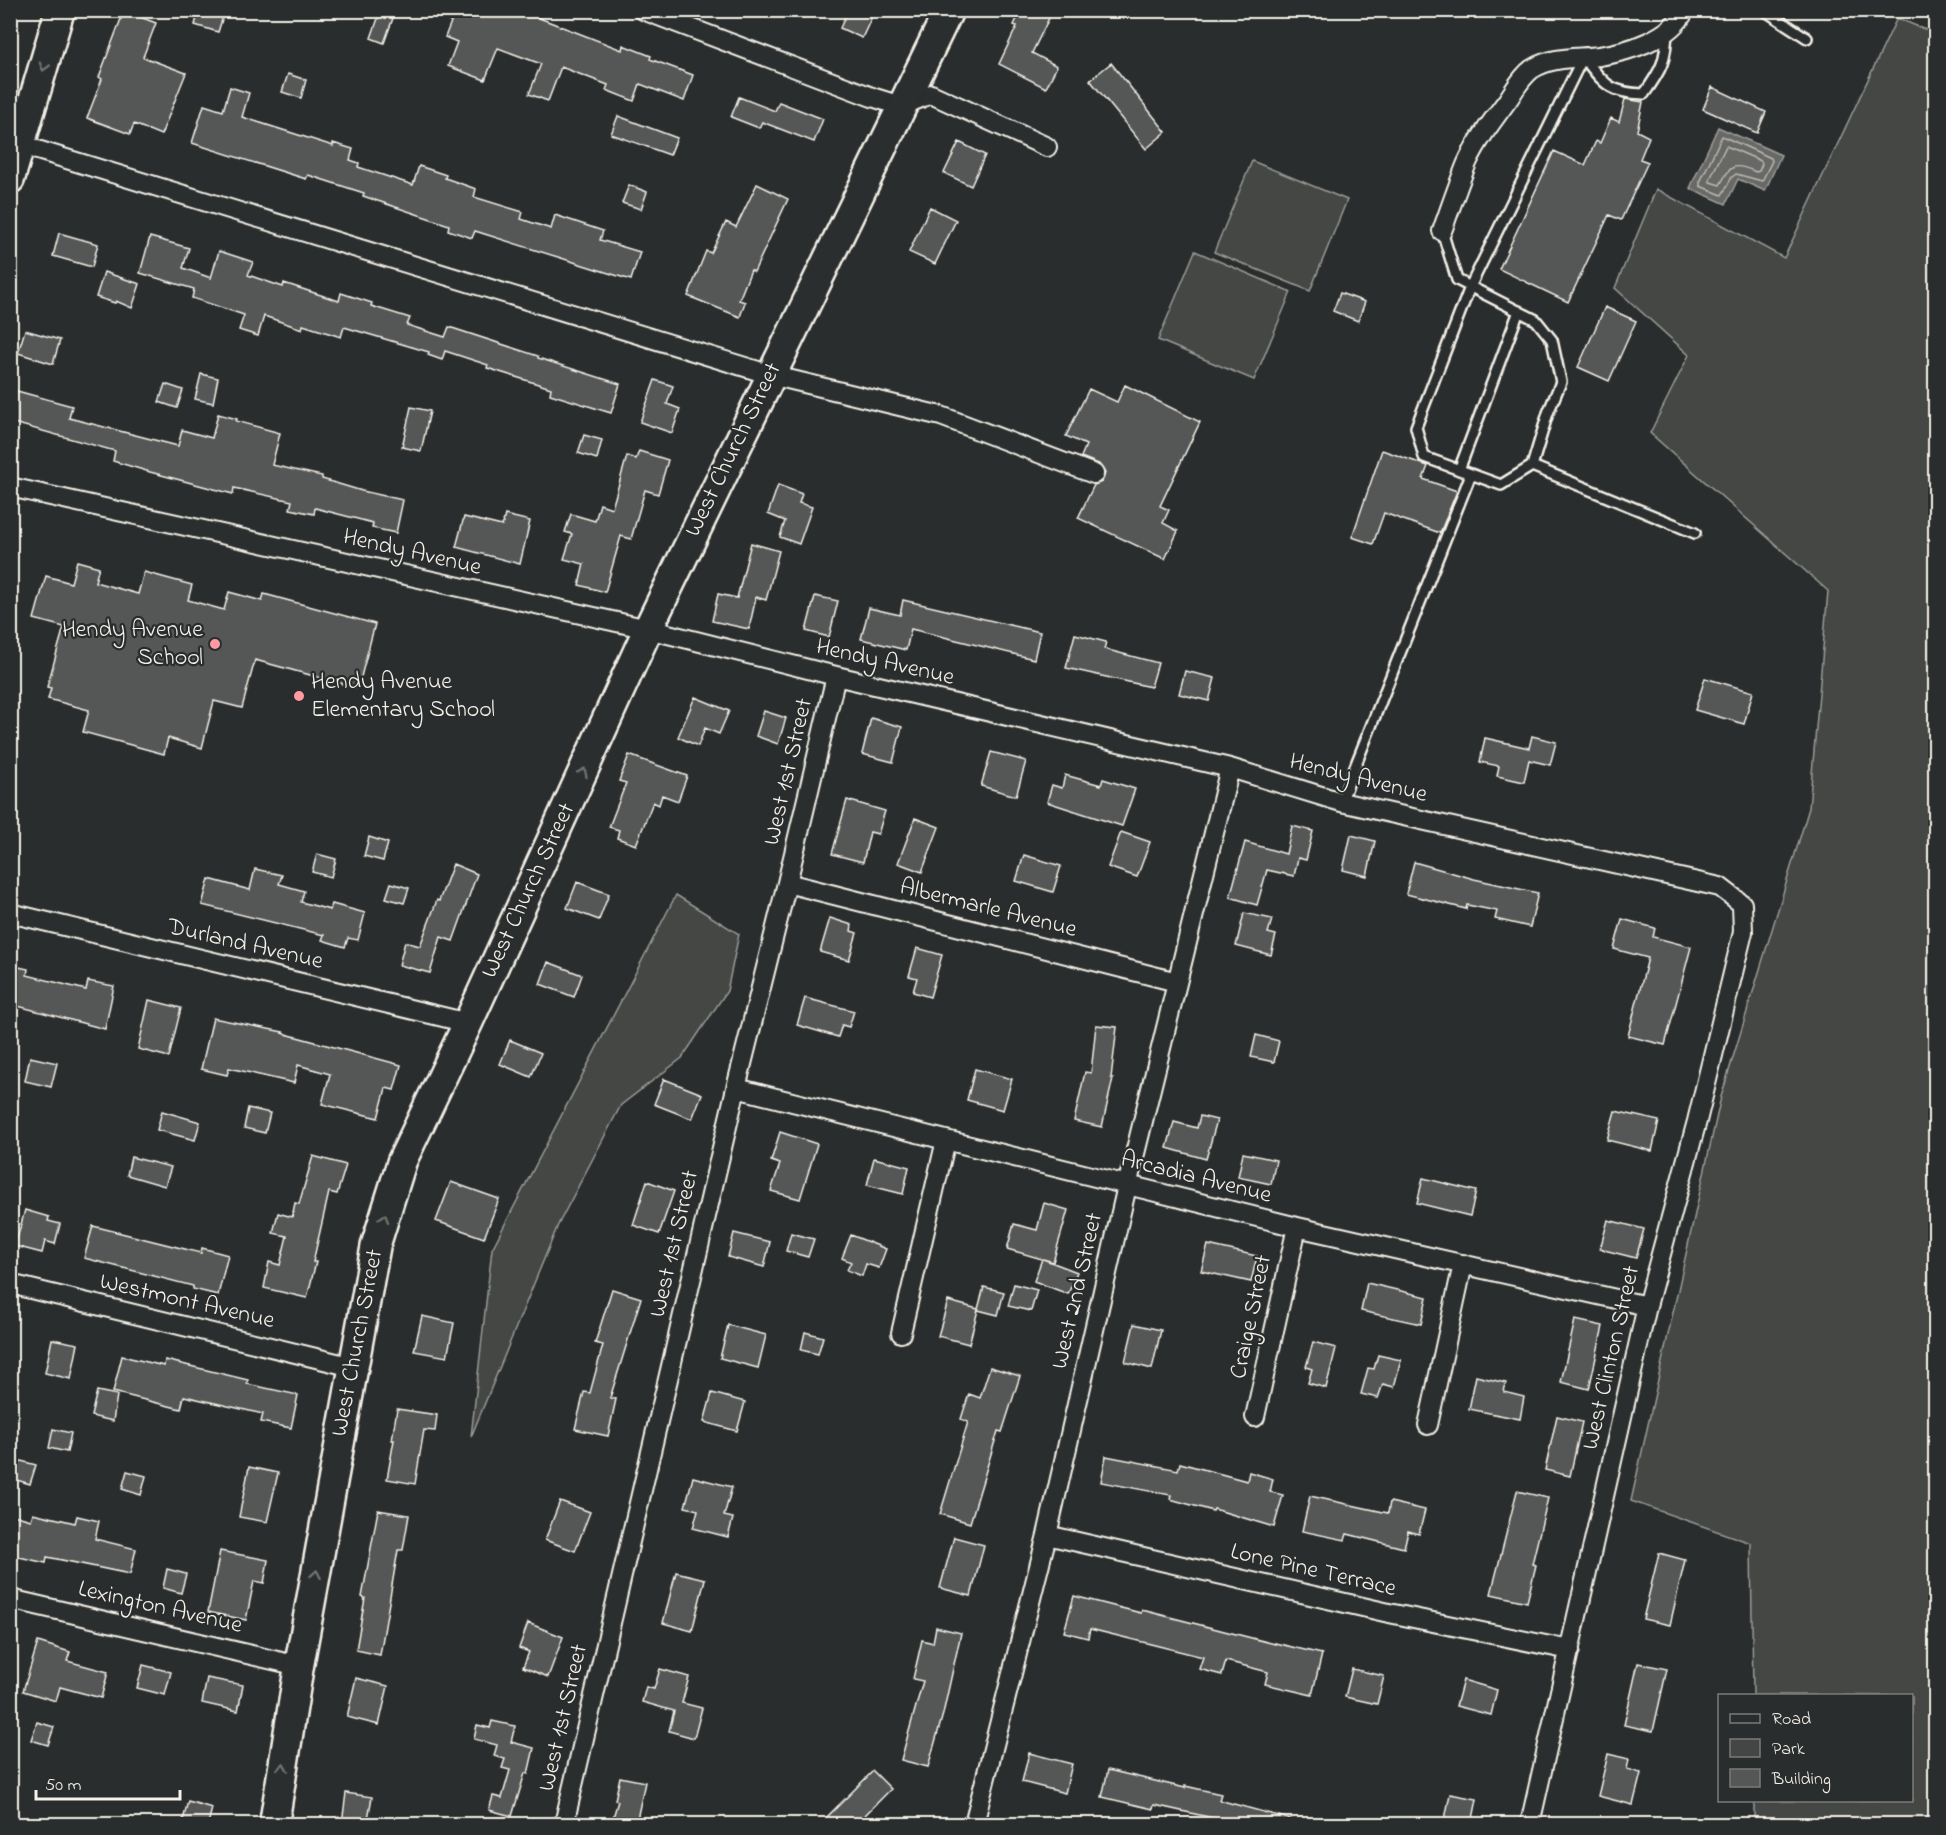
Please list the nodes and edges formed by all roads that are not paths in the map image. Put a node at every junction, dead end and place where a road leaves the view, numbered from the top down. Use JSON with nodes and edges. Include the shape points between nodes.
{"nodes":[{"id":1,"x":60,"y":10,"type":"edge"},
{"id":2,"x":643,"y":10,"type":"edge"},
{"id":3,"x":949,"y":10,"type":"edge"},
{"id":4,"x":1685,"y":10,"type":"edge"},
{"id":5,"x":1764,"y":10,"type":"edge"},
{"id":6,"x":1667,"y":30,"type":"junction"},
{"id":7,"x":1807,"y":38,"type":"dead end"},
{"id":8,"x":1583,"y":57,"type":"junction"},
{"id":9,"x":902,"y":106,"type":"junction"},
{"id":10,"x":21,"y":144,"type":"junction"},
{"id":11,"x":1047,"y":147,"type":"dead end"},
{"id":12,"x":10,"y":179,"type":"edge"},
{"id":13,"x":1442,"y":231,"type":"joint"},
{"id":14,"x":1470,"y":287,"type":"junction"},
{"id":15,"x":1519,"y":311,"type":"junction"},
{"id":16,"x":771,"y":375,"type":"junction"},
{"id":17,"x":1532,"y":466,"type":"junction"},
{"id":18,"x":1459,"y":470,"type":"junction"},
{"id":19,"x":1094,"y":474,"type":"dead end"},
{"id":20,"x":1471,"y":474,"type":"junction"},
{"id":21,"x":10,"y":487,"type":"edge"},
{"id":22,"x":1695,"y":533,"type":"dead end"},
{"id":23,"x":648,"y":629,"type":"junction"},
{"id":24,"x":836,"y":676,"type":"junction"},
{"id":25,"x":1230,"y":768,"type":"junction"},
{"id":26,"x":1341,"y":802,"type":"junction"},
{"id":27,"x":787,"y":883,"type":"junction"},
{"id":28,"x":1742,"y":904,"type":"joint"},
{"id":29,"x":10,"y":913,"type":"edge"},
{"id":30,"x":1177,"y":982,"type":"junction"},
{"id":31,"x":468,"y":1023,"type":"junction"},
{"id":32,"x":736,"y":1088,"type":"junction"},
{"id":33,"x":946,"y":1140,"type":"junction"},
{"id":34,"x":1127,"y":1186,"type":"junction"},
{"id":35,"x":1297,"y":1227,"type":"junction"},
{"id":36,"x":1463,"y":1264,"type":"junction"},
{"id":37,"x":10,"y":1284,"type":"edge"},
{"id":38,"x":1647,"y":1306,"type":"junction"},
{"id":39,"x":901,"y":1333,"type":"dead end"},
{"id":40,"x":353,"y":1366,"type":"junction"},
{"id":41,"x":1255,"y":1417,"type":"dead end"},
{"id":42,"x":1428,"y":1425,"type":"dead end"},
{"id":43,"x":1047,"y":1535,"type":"junction"},
{"id":44,"x":10,"y":1599,"type":"edge"},
{"id":45,"x":1570,"y":1650,"type":"junction"},
{"id":46,"x":299,"y":1666,"type":"junction"},
{"id":47,"x":274,"y":1824,"type":"edge"},
{"id":48,"x":564,"y":1824,"type":"edge"},
{"id":49,"x":974,"y":1824,"type":"edge"},
{"id":50,"x":1530,"y":1824,"type":"edge"}],
"edges":[{"from":1,"to":10,"type":"main road","one_way":true},
{"from":2,"to":9,"type":"street"},
{"from":3,"to":9,"type":"main road","name":"West Church Street"},
{"from":4,"to":6,"type":"street"},
{"from":5,"to":7,"type":"lane"},
{"from":6,"to":8,"type":"street","via":[[1626,50]]},
{"from":6,"to":8,"type":"lane","via":[[1666,56],[1644,94],[1629,94],[1607,86]]},
{"from":8,"to":13,"type":"street","via":[[1542,64],[1523,78],[1468,161]]},
{"from":8,"to":14,"type":"lane"},
{"from":9,"to":11,"type":"street","via":[[931,94]]},
{"from":9,"to":16,"type":"main road","name":"West Church Street"},
{"from":10,"to":12,"type":"main road"},
{"from":10,"to":16,"type":"street"},
{"from":13,"to":14,"type":"lane","via":[[1457,280]]},
{"from":14,"to":15,"type":"lane"},
{"from":14,"to":18,"type":"lane","via":[[1416,427],[1424,457]]},
{"from":15,"to":17,"type":"lane","via":[[1536,320],[1552,340],[1561,382]]},
{"from":15,"to":18,"type":"lane"},
{"from":16,"to":19,"type":"street","via":[[941,416]]},
{"from":16,"to":23,"type":"main road","name":"West Church Street"},
{"from":17,"to":20,"type":"lane","via":[[1501,485]]},
{"from":17,"to":22,"type":"lane"},
{"from":18,"to":20,"type":"lane"},
{"from":20,"to":26,"type":"lane"},
{"from":21,"to":23,"type":"street","name":"Hendy Avenue"},
{"from":23,"to":24,"type":"street","name":"Hendy Avenue"},
{"from":31,"to":23,"type":"main road","name":"West Church Street","one_way":true},
{"from":24,"to":25,"type":"street","name":"Hendy Avenue"},
{"from":24,"to":27,"type":"street","name":"West 1st Street"},
{"from":25,"to":26,"type":"street","name":"Hendy Avenue"},
{"from":25,"to":30,"type":"street","name":"West 2nd Street"},
{"from":26,"to":28,"type":"street","name":"Hendy Avenue","via":[[1720,887]]},
{"from":27,"to":30,"type":"street","name":"Albermarle Avenue"},
{"from":27,"to":32,"type":"street","name":"West 1st Street"},
{"from":28,"to":38,"type":"street","name":"West Clinton Street","via":[[1743,932]]},
{"from":29,"to":31,"type":"street","name":"Durland Avenue"},
{"from":30,"to":34,"type":"street","name":"West 2nd Street"},
{"from":40,"to":31,"type":"main road","name":"West Church Street","one_way":true,"via":[[376,1244],[402,1161]]},
{"from":32,"to":33,"type":"street","name":"Arcadia Avenue"},
{"from":32,"to":48,"type":"street","name":"West 1st Street"},
{"from":33,"to":34,"type":"street","name":"Arcadia Avenue"},
{"from":33,"to":39,"type":"street"},
{"from":34,"to":35,"type":"street","name":"Arcadia Avenue"},
{"from":34,"to":43,"type":"street","name":"West 2nd Street"},
{"from":35,"to":36,"type":"street","name":"Arcadia Avenue"},
{"from":35,"to":41,"type":"street","name":"Craige Street"},
{"from":36,"to":38,"type":"street","name":"Arcadia Avenue"},
{"from":36,"to":42,"type":"street"},
{"from":37,"to":40,"type":"street","name":"Westmont Avenue"},
{"from":38,"to":45,"type":"street","name":"West Clinton Street"},
{"from":46,"to":40,"type":"main road","name":"West Church Street","one_way":true},
{"from":43,"to":45,"type":"street","name":"Lone Pine Terrace"},
{"from":43,"to":49,"type":"street","name":"West 2nd Street"},
{"from":44,"to":46,"type":"street","name":"Lexington Avenue"},
{"from":45,"to":50,"type":"street","name":"West Clinton Street"},
{"from":47,"to":46,"type":"main road","name":"West Church Street","one_way":true}]}
